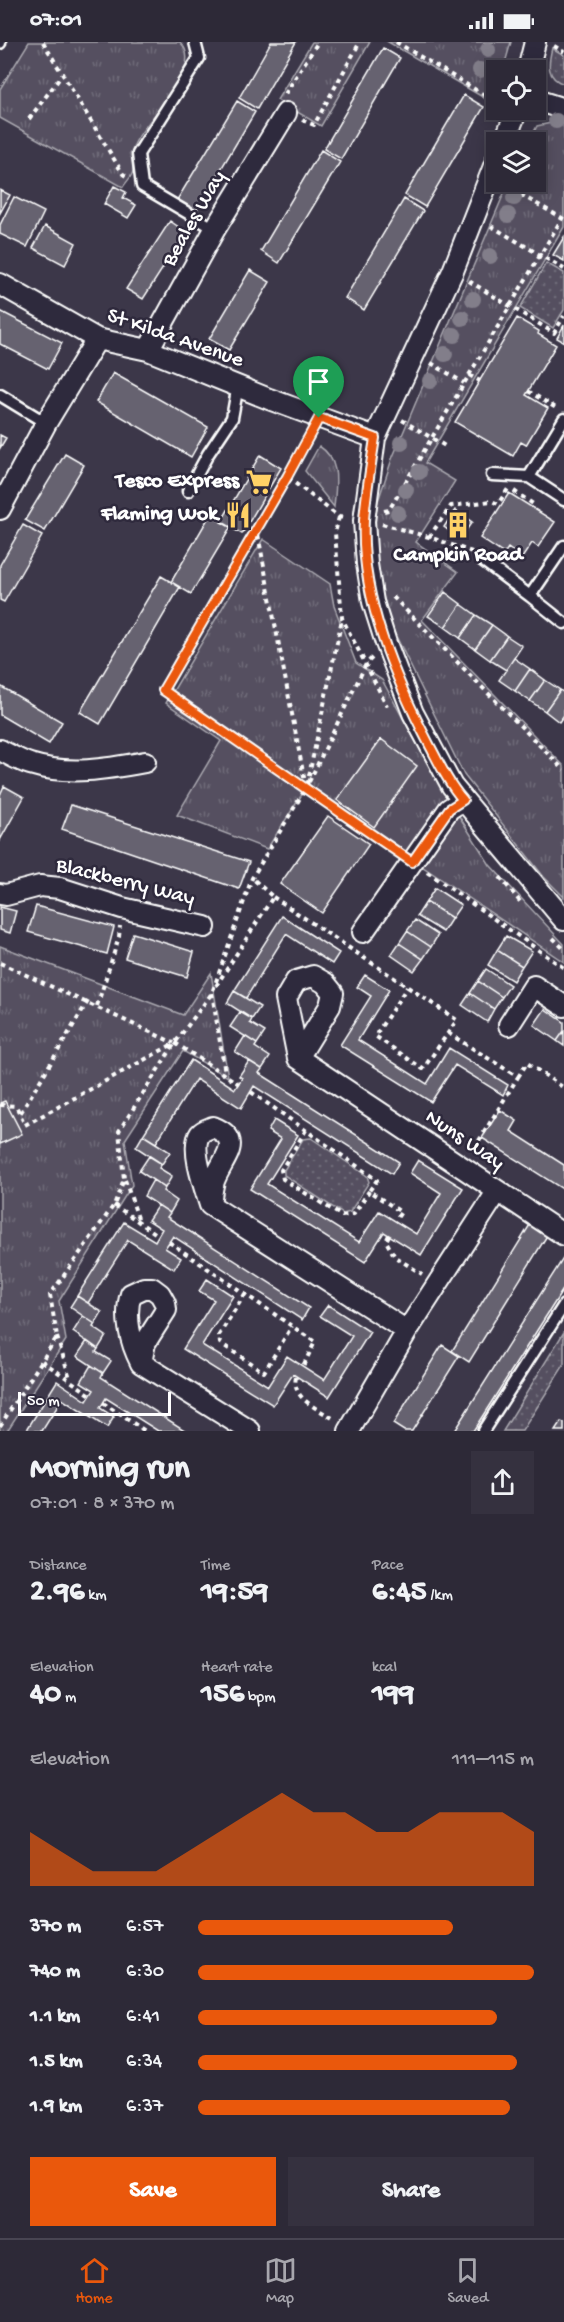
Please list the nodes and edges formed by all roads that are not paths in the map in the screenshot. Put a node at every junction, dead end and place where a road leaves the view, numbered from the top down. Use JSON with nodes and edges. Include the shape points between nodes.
{"nodes":[{"id":1,"x":195,"y":42,"type":"edge"},
{"id":2,"x":535,"y":42,"type":"edge"},
{"id":3,"x":530,"y":60,"type":"edge"},
{"id":4,"x":546,"y":103,"type":"edge"},
{"id":5,"x":564,"y":109,"type":"edge"},
{"id":6,"x":286,"y":113,"type":"road end"},
{"id":7,"x":486,"y":188,"type":"edge"},
{"id":8,"x":215,"y":229,"type":"junction"},
{"id":9,"x":0,"y":284,"type":"edge"},
{"id":10,"x":97,"y":339,"type":"junction"},
{"id":11,"x":148,"y":350,"type":"junction"},
{"id":12,"x":238,"y":385,"type":"junction"},
{"id":13,"x":0,"y":395,"type":"edge"},
{"id":14,"x":564,"y":419,"type":"edge"},
{"id":15,"x":46,"y":423,"type":"junction"},
{"id":16,"x":375,"y":438,"type":"junction"},
{"id":17,"x":492,"y":475,"type":"dead end"},
{"id":18,"x":529,"y":477,"type":"junction"},
{"id":19,"x":188,"y":491,"type":"dead end"},
{"id":20,"x":564,"y":500,"type":"edge"},
{"id":21,"x":0,"y":508,"type":"edge"},
{"id":22,"x":564,"y":546,"type":"edge"},
{"id":23,"x":482,"y":560,"type":"road end"},
{"id":24,"x":530,"y":596,"type":"junction"},
{"id":25,"x":564,"y":623,"type":"edge"},
{"id":26,"x":0,"y":750,"type":"edge"},
{"id":27,"x":145,"y":762,"type":"dead end"},
{"id":28,"x":463,"y":800,"type":"junction"},
{"id":29,"x":0,"y":894,"type":"edge"},
{"id":30,"x":564,"y":920,"type":"edge"},
{"id":31,"x":204,"y":927,"type":"dead end"},
{"id":32,"x":363,"y":932,"type":"dead end"},
{"id":33,"x":564,"y":1006,"type":"edge"},
{"id":34,"x":509,"y":1025,"type":"dead end"},
{"id":35,"x":298,"y":1058,"type":"dead end"},
{"id":36,"x":497,"y":1192,"type":"junction"},
{"id":37,"x":210,"y":1205,"type":"dead end"},
{"id":38,"x":564,"y":1235,"type":"edge"},
{"id":39,"x":564,"y":1305,"type":"edge"},
{"id":40,"x":407,"y":1331,"type":"junction"},
{"id":41,"x":141,"y":1363,"type":"dead end"},
{"id":42,"x":350,"y":1430,"type":"edge"},
{"id":43,"x":250,"y":1431,"type":"edge"},
{"id":44,"x":483,"y":1431,"type":"edge"}],
"edges":[{"from":1,"to":8,"type":"lane","via":[[199,58],[138,154],[142,186]]},
{"from":2,"to":3,"type":"street"},
{"from":4,"to":5,"type":"street"},
{"from":6,"to":8,"type":"street","name":"Beales Way"},
{"from":7,"to":16,"type":"street","via":[[453,272]]},
{"from":8,"to":11,"type":"street","name":"Beales Way"},
{"from":9,"to":10,"type":"street","name":"St Kilda Avenue"},
{"from":10,"to":11,"type":"street","name":"St Kilda Avenue"},
{"from":10,"to":15,"type":"street"},
{"from":11,"to":12,"type":"street","name":"St Kilda Avenue"},
{"from":12,"to":16,"type":"street","name":"St Kilda Avenue"},
{"from":12,"to":19,"type":"lane","via":[[232,418]]},
{"from":13,"to":15,"type":"lane"},
{"from":14,"to":18,"type":"lane"},
{"from":15,"to":21,"type":"street"},
{"from":16,"to":28,"type":"street","via":[[375,519],[367,564],[373,602],[413,713]]},
{"from":17,"to":18,"type":"lane"},
{"from":18,"to":20,"type":"lane"},
{"from":22,"to":24,"type":"lane"},
{"from":23,"to":24,"type":"lane"},
{"from":24,"to":25,"type":"lane"},
{"from":26,"to":27,"type":"street","via":[[29,764],[63,771],[103,770]]},
{"from":28,"to":30,"type":"street"},
{"from":28,"to":32,"type":"street","via":[[449,809]]},
{"from":29,"to":31,"type":"street","name":"Blackberry Way","via":[[40,886],[60,888],[122,908]]},
{"from":33,"to":34,"type":"street","via":[[534,986]]},
{"from":35,"to":36,"type":"street","name":"Nuns Way"},
{"from":36,"to":38,"type":"street"},
{"from":36,"to":40,"type":"street","name":"Nuns Way"},
{"from":37,"to":40,"type":"street"},
{"from":39,"to":44,"type":"lane"},
{"from":40,"to":42,"type":"street","name":"Nuns Way"},
{"from":41,"to":43,"type":"street"}]}
